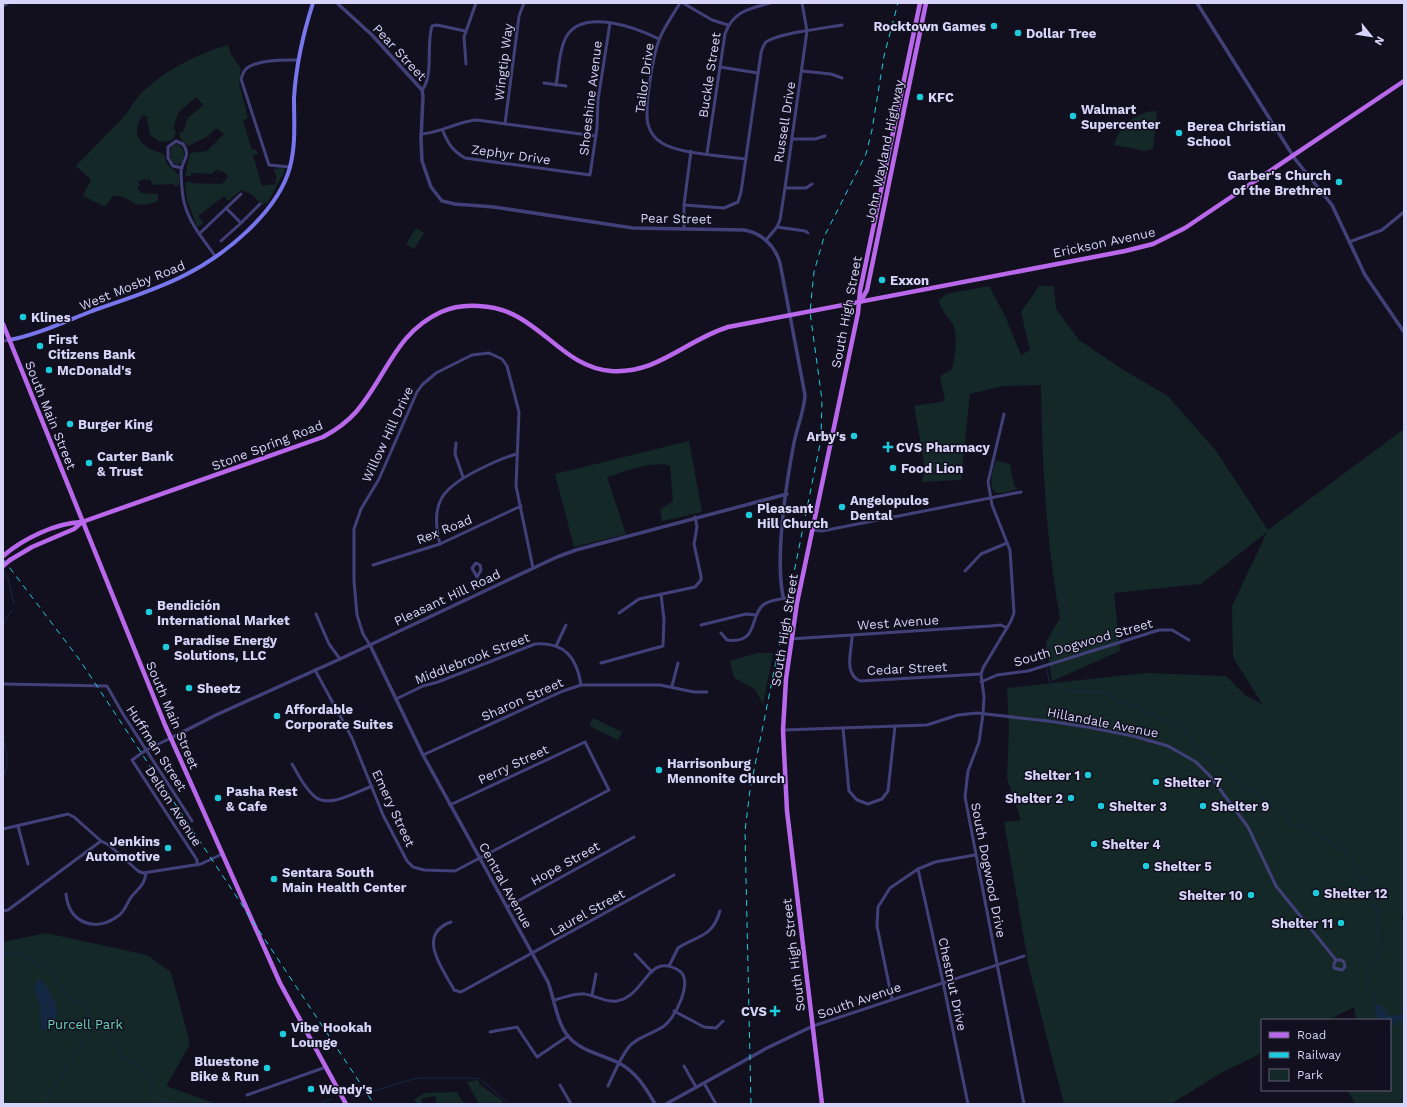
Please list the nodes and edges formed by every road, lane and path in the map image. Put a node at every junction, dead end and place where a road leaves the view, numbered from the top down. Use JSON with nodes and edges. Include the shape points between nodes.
{"nodes":[{"id":1,"x":8,"y":3,"type":"edge"},
{"id":2,"x":313,"y":3,"type":"edge"},
{"id":3,"x":337,"y":3,"type":"edge"},
{"id":4,"x":475,"y":3,"type":"edge"},
{"id":5,"x":524,"y":3,"type":"edge"},
{"id":6,"x":681,"y":3,"type":"edge"},
{"id":7,"x":770,"y":3,"type":"edge"},
{"id":8,"x":802,"y":3,"type":"edge"},
{"id":9,"x":920,"y":3,"type":"edge"},
{"id":10,"x":926,"y":3,"type":"edge"},
{"id":11,"x":1198,"y":3,"type":"edge"},
{"id":12,"x":3,"y":6,"type":"edge"},
{"id":13,"x":610,"y":24,"type":"junction"},
{"id":14,"x":728,"y":25,"type":"junction"},
{"id":15,"x":842,"y":25,"type":"dead end"},
{"id":16,"x":465,"y":31,"type":"junction"},
{"id":17,"x":807,"y":31,"type":"junction"},
{"id":18,"x":659,"y":39,"type":"junction"},
{"id":19,"x":298,"y":60,"type":"junction"},
{"id":20,"x":466,"y":64,"type":"dead end"},
{"id":21,"x":720,"y":67,"type":"junction"},
{"id":22,"x":802,"y":71,"type":"junction"},
{"id":23,"x":758,"y":73,"type":"junction"},
{"id":24,"x":842,"y":78,"type":"dead end"},
{"id":25,"x":1404,"y":81,"type":"edge"},
{"id":26,"x":544,"y":83,"type":"dead end"},
{"id":27,"x":556,"y":85,"type":"junction"},
{"id":28,"x":566,"y":86,"type":"dead end"},
{"id":29,"x":422,"y":90,"type":"junction"},
{"id":30,"x":505,"y":124,"type":"junction"},
{"id":31,"x":443,"y":130,"type":"junction"},
{"id":32,"x":421,"y":134,"type":"junction"},
{"id":33,"x":596,"y":136,"type":"junction"},
{"id":34,"x":825,"y":136,"type":"dead end"},
{"id":35,"x":792,"y":139,"type":"junction"},
{"id":36,"x":691,"y":151,"type":"junction"},
{"id":37,"x":707,"y":153,"type":"junction"},
{"id":38,"x":1293,"y":155,"type":"junction"},
{"id":39,"x":746,"y":159,"type":"junction"},
{"id":40,"x":886,"y":165,"type":"joint"},
{"id":41,"x":290,"y":167,"type":"junction"},
{"id":42,"x":182,"y":168,"type":"junction"},
{"id":43,"x":590,"y":175,"type":"joint"},
{"id":44,"x":812,"y":184,"type":"dead end"},
{"id":45,"x":785,"y":188,"type":"junction"},
{"id":46,"x":241,"y":194,"type":"dead end"},
{"id":47,"x":260,"y":204,"type":"dead end"},
{"id":48,"x":684,"y":205,"type":"junction"},
{"id":49,"x":226,"y":208,"type":"junction"},
{"id":50,"x":1404,"y":213,"type":"edge"},
{"id":51,"x":241,"y":223,"type":"junction"},
{"id":52,"x":777,"y":227,"type":"junction"},
{"id":53,"x":684,"y":229,"type":"junction"},
{"id":54,"x":808,"y":233,"type":"dead end"},
{"id":55,"x":199,"y":234,"type":"junction"},
{"id":56,"x":766,"y":240,"type":"junction"},
{"id":57,"x":221,"y":241,"type":"dead end"},
{"id":58,"x":1350,"y":242,"type":"junction"},
{"id":59,"x":216,"y":256,"type":"junction"},
{"id":60,"x":860,"y":302,"type":"junction"},
{"id":61,"x":791,"y":315,"type":"junction"},
{"id":62,"x":3,"y":324,"type":"edge"},
{"id":63,"x":1404,"y":332,"type":"edge"},
{"id":64,"x":9,"y":340,"type":"junction"},
{"id":65,"x":3,"y":341,"type":"edge"},
{"id":66,"x":1004,"y":414,"type":"dead end"},
{"id":67,"x":456,"y":444,"type":"dead end"},
{"id":68,"x":517,"y":454,"type":"junction"},
{"id":69,"x":462,"y":477,"type":"junction"},
{"id":70,"x":1021,"y":492,"type":"dead end"},
{"id":71,"x":787,"y":494,"type":"junction"},
{"id":72,"x":990,"y":498,"type":"junction"},
{"id":73,"x":521,"y":506,"type":"junction"},
{"id":74,"x":696,"y":517,"type":"junction"},
{"id":75,"x":82,"y":522,"type":"junction"},
{"id":76,"x":812,"y":530,"type":"junction"},
{"id":77,"x":1007,"y":543,"type":"junction"},
{"id":78,"x":440,"y":544,"type":"junction"},
{"id":79,"x":4,"y":555,"type":"edge"},
{"id":80,"x":373,"y":565,"type":"dead end"},
{"id":81,"x":3,"y":566,"type":"edge"},
{"id":82,"x":533,"y":568,"type":"junction"},
{"id":83,"x":966,"y":571,"type":"dead end"},
{"id":84,"x":661,"y":594,"type":"junction"},
{"id":85,"x":784,"y":598,"type":"junction"},
{"id":86,"x":797,"y":603,"type":"junction"},
{"id":87,"x":620,"y":613,"type":"dead end"},
{"id":88,"x":316,"y":614,"type":"dead end"},
{"id":89,"x":756,"y":616,"type":"junction"},
{"id":90,"x":701,"y":624,"type":"dead end"},
{"id":91,"x":566,"y":625,"type":"dead end"},
{"id":92,"x":1007,"y":628,"type":"junction"},
{"id":93,"x":721,"y":633,"type":"dead end"},
{"id":94,"x":852,"y":636,"type":"junction"},
{"id":95,"x":790,"y":639,"type":"junction"},
{"id":96,"x":1189,"y":640,"type":"dead end"},
{"id":97,"x":370,"y":646,"type":"junction"},
{"id":98,"x":556,"y":646,"type":"junction"},
{"id":99,"x":340,"y":660,"type":"junction"},
{"id":100,"x":601,"y":662,"type":"dead end"},
{"id":101,"x":678,"y":663,"type":"dead end"},
{"id":102,"x":315,"y":670,"type":"junction"},
{"id":103,"x":981,"y":674,"type":"junction"},
{"id":104,"x":981,"y":682,"type":"junction"},
{"id":105,"x":3,"y":684,"type":"edge"},
{"id":106,"x":581,"y":685,"type":"junction"},
{"id":107,"x":672,"y":686,"type":"junction"},
{"id":108,"x":707,"y":692,"type":"dead end"},
{"id":109,"x":396,"y":699,"type":"junction"},
{"id":110,"x":983,"y":714,"type":"junction"},
{"id":111,"x":895,"y":726,"type":"junction"},
{"id":112,"x":843,"y":728,"type":"junction"},
{"id":113,"x":783,"y":730,"type":"junction"},
{"id":114,"x":171,"y":738,"type":"junction"},
{"id":115,"x":146,"y":750,"type":"junction"},
{"id":116,"x":422,"y":755,"type":"junction"},
{"id":117,"x":132,"y":760,"type":"joint"},
{"id":118,"x":292,"y":764,"type":"dead end"},
{"id":119,"x":372,"y":786,"type":"junction"},
{"id":120,"x":609,"y":790,"type":"joint"},
{"id":121,"x":450,"y":805,"type":"junction"},
{"id":122,"x":192,"y":820,"type":"dead end"},
{"id":123,"x":18,"y":826,"type":"junction"},
{"id":124,"x":3,"y":829,"type":"edge"},
{"id":125,"x":634,"y":837,"type":"dead end"},
{"id":126,"x":101,"y":841,"type":"junction"},
{"id":127,"x":222,"y":854,"type":"junction"},
{"id":128,"x":975,"y":855,"type":"junction"},
{"id":129,"x":480,"y":859,"type":"junction"},
{"id":130,"x":28,"y":864,"type":"dead end"},
{"id":131,"x":197,"y":865,"type":"junction"},
{"id":132,"x":918,"y":869,"type":"junction"},
{"id":133,"x":146,"y":873,"type":"junction"},
{"id":134,"x":674,"y":875,"type":"dead end"},
{"id":135,"x":66,"y":894,"type":"dead end"},
{"id":136,"x":507,"y":907,"type":"junction"},
{"id":137,"x":3,"y":911,"type":"edge"},
{"id":138,"x":720,"y":911,"type":"dead end"},
{"id":139,"x":451,"y":922,"type":"dead end"},
{"id":140,"x":532,"y":953,"type":"junction"},
{"id":141,"x":635,"y":954,"type":"dead end"},
{"id":142,"x":1024,"y":956,"type":"dead end"},
{"id":143,"x":1336,"y":960,"type":"dead end"},
{"id":144,"x":997,"y":964,"type":"junction"},
{"id":145,"x":669,"y":966,"type":"junction"},
{"id":146,"x":652,"y":972,"type":"junction"},
{"id":147,"x":596,"y":974,"type":"dead end"},
{"id":148,"x":943,"y":982,"type":"junction"},
{"id":149,"x":592,"y":995,"type":"junction"},
{"id":150,"x":892,"y":999,"type":"junction"},
{"id":151,"x":555,"y":1000,"type":"junction"},
{"id":152,"x":674,"y":1011,"type":"junction"},
{"id":153,"x":723,"y":1021,"type":"dead end"},
{"id":154,"x":813,"y":1026,"type":"junction"},
{"id":155,"x":490,"y":1032,"type":"dead end"},
{"id":156,"x":568,"y":1036,"type":"junction"},
{"id":157,"x":619,"y":1064,"type":"junction"},
{"id":158,"x":684,"y":1066,"type":"dead end"},
{"id":159,"x":326,"y":1067,"type":"junction"},
{"id":160,"x":704,"y":1083,"type":"junction"},
{"id":161,"x":560,"y":1084,"type":"dead end"},
{"id":162,"x":608,"y":1086,"type":"dead end"},
{"id":163,"x":696,"y":1087,"type":"junction"},
{"id":164,"x":247,"y":1095,"type":"dead end"},
{"id":165,"x":346,"y":1104,"type":"edge"},
{"id":166,"x":571,"y":1104,"type":"edge"},
{"id":167,"x":655,"y":1104,"type":"edge"},
{"id":168,"x":666,"y":1104,"type":"edge"},
{"id":169,"x":716,"y":1104,"type":"edge"},
{"id":170,"x":822,"y":1104,"type":"edge"},
{"id":171,"x":968,"y":1104,"type":"edge"},
{"id":172,"x":1024,"y":1104,"type":"edge"}],
"edges":[{"from":1,"to":12,"type":"street"},
{"from":2,"to":19,"type":"main road","name":"West Mosby Road"},
{"from":3,"to":29,"type":"street","name":"Pear Street","via":[[368,31]]},
{"from":4,"to":16,"type":"street"},
{"from":5,"to":30,"type":"street","name":"Wingtip Way","via":[[519,16]]},
{"from":6,"to":14,"type":"street","via":[[712,20]]},
{"from":6,"to":18,"type":"street","name":"Tailor Drive"},
{"from":7,"to":14,"type":"street","name":"Buckle Street","via":[[737,14]]},
{"from":8,"to":17,"type":"street","name":"Russell Drive"},
{"from":9,"to":40,"type":"main road","name":"John Wayland Highway"},
{"from":10,"to":60,"type":"main road","name":"John Wayland Highway","via":[[866,290]]},
{"from":11,"to":38,"type":"street"},
{"from":13,"to":18,"type":"street","via":[[632,27]]},
{"from":13,"to":27,"type":"street","via":[[594,21],[585,23],[567,35]]},
{"from":13,"to":33,"type":"street","name":"Shoeshine Avenue","via":[[598,100]]},
{"from":14,"to":21,"type":"street","name":"Buckle Street"},
{"from":15,"to":17,"type":"street"},
{"from":16,"to":20,"type":"street"},
{"from":16,"to":29,"type":"street","via":[[432,26],[428,72]]},
{"from":17,"to":22,"type":"street","name":"Russell Drive"},
{"from":17,"to":23,"type":"street","via":[[767,42],[763,46]]},
{"from":18,"to":36,"type":"street","name":"Tailor Drive","via":[[647,106],[648,126],[653,136],[664,145]]},
{"from":19,"to":41,"type":"main road","name":"West Mosby Road","via":[[294,97],[294,146]]},
{"from":19,"to":41,"type":"street","via":[[274,60],[253,65],[244,71],[242,79],[269,165]]},
{"from":21,"to":23,"type":"street"},
{"from":21,"to":37,"type":"street","name":"Buckle Street"},
{"from":22,"to":24,"type":"street"},
{"from":22,"to":35,"type":"street","name":"Russell Drive"},
{"from":23,"to":39,"type":"street"},
{"from":25,"to":38,"type":"main road","name":"Erickson Avenue"},
{"from":26,"to":27,"type":"street"},
{"from":27,"to":28,"type":"street"},
{"from":29,"to":32,"type":"street","name":"Pear Street"},
{"from":30,"to":31,"type":"street","via":[[469,120]]},
{"from":30,"to":33,"type":"street"},
{"from":31,"to":32,"type":"street"},
{"from":31,"to":43,"type":"street","name":"Zephyr Drive","via":[[454,152],[465,158]]},
{"from":32,"to":53,"type":"street","name":"Pear Street","via":[[422,162],[431,187],[442,201],[633,228]]},
{"from":33,"to":43,"type":"street","name":"Shoeshine Avenue"},
{"from":34,"to":35,"type":"street","via":[[816,139]]},
{"from":35,"to":45,"type":"street","name":"Russell Drive"},
{"from":36,"to":37,"type":"street","name":"Tailor Drive"},
{"from":36,"to":48,"type":"street"},
{"from":37,"to":39,"type":"street","name":"Tailor Drive"},
{"from":38,"to":58,"type":"street","via":[[1332,205]]},
{"from":38,"to":60,"type":"main road","name":"Erickson Avenue","via":[[1185,228],[1153,244]]},
{"from":39,"to":48,"type":"street","via":[[738,202],[724,208]]},
{"from":40,"to":60,"type":"main road","name":"South High Street","via":[[860,291]]},
{"from":41,"to":59,"type":"main road","name":"West Mosby Road","via":[[280,191],[264,214]]},
{"from":42,"to":42,"type":"street","via":[[187,158],[186,150],[182,143],[175,142],[168,147],[168,158],[173,166]]},
{"from":42,"to":55,"type":"street","via":[[184,202]]},
{"from":44,"to":45,"type":"street","via":[[806,188]]},
{"from":45,"to":52,"type":"street","name":"Russell Drive"},
{"from":46,"to":49,"type":"street"},
{"from":47,"to":51,"type":"street"},
{"from":48,"to":53,"type":"street"},
{"from":49,"to":51,"type":"street"},
{"from":49,"to":55,"type":"street"},
{"from":50,"to":58,"type":"street","via":[[1382,230]]},
{"from":51,"to":57,"type":"street"},
{"from":52,"to":54,"type":"street"},
{"from":52,"to":56,"type":"street","name":"Russell Drive"},
{"from":53,"to":56,"type":"street","name":"Pear Street","via":[[744,230]]},
{"from":55,"to":59,"type":"street"},
{"from":56,"to":61,"type":"street","name":"Pear Street","via":[[778,256]]},
{"from":58,"to":63,"type":"street","via":[[1370,284]]},
{"from":59,"to":64,"type":"main road","name":"West Mosby Road","via":[[178,278],[73,319]]},
{"from":60,"to":61,"type":"main road","name":"Stone Spring Road"},
{"from":60,"to":76,"type":"main road","name":"South High Street"},
{"from":61,"to":71,"type":"street","name":"Pear Street","via":[[805,395],[794,443]]},
{"from":61,"to":75,"type":"main road","name":"Stone Spring Road","via":[[711,333],[661,362],[625,371],[600,369],[581,362],[529,322],[511,312],[486,306],[443,311],[424,320],[410,332],[357,411],[328,435],[315,442]]},
{"from":62,"to":64,"type":"main road","name":"South Main Street"},
{"from":64,"to":65,"type":"street"},
{"from":64,"to":75,"type":"main road","name":"South Main Street"},
{"from":66,"to":72,"type":"street","name":"South Dogwood Drive","via":[[989,478]]},
{"from":67,"to":69,"type":"street","via":[[455,454]]},
{"from":68,"to":69,"type":"street","via":[[507,456]]},
{"from":68,"to":73,"type":"street","name":"Willow Hill Drive","via":[[516,486]]},
{"from":68,"to":97,"type":"street","name":"Willow Hill Drive","via":[[519,412],[507,366],[502,358],[489,353],[472,355],[436,374],[422,385],[379,479],[360,509],[354,530],[357,615]]},
{"from":69,"to":78,"type":"street","via":[[450,486],[441,498],[436,530]]},
{"from":70,"to":72,"type":"street"},
{"from":71,"to":74,"type":"street","name":"Pleasant Hill Road"},
{"from":71,"to":85,"type":"street","name":"Pear Street","via":[[780,571]]},
{"from":72,"to":76,"type":"street","via":[[822,531]]},
{"from":72,"to":77,"type":"street","name":"South Dogwood Drive"},
{"from":73,"to":78,"type":"street","name":"Rex Road"},
{"from":73,"to":82,"type":"street","name":"Willow Hill Drive"},
{"from":74,"to":82,"type":"street","name":"Pleasant Hill Road","via":[[576,550]]},
{"from":74,"to":84,"type":"street","via":[[694,544],[701,580],[695,587]]},
{"from":75,"to":79,"type":"main road","name":"Stone Spring Road","via":[[72,522],[46,531]]},
{"from":75,"to":81,"type":"main road","name":"Stone Spring Road","bridge":true,"via":[[74,529],[32,547]]},
{"from":75,"to":114,"type":"main road","name":"South Main Street"},
{"from":76,"to":86,"type":"main road","name":"South High Street"},
{"from":77,"to":83,"type":"street","via":[[981,554]]},
{"from":77,"to":92,"type":"street","name":"South Dogwood Drive","via":[[1011,557],[1014,613]]},
{"from":78,"to":80,"type":"street","name":"Rex Road"},
{"from":82,"to":97,"type":"street","name":"Pleasant Hill Road"},
{"from":84,"to":87,"type":"street","via":[[637,600]]},
{"from":84,"to":100,"type":"street","via":[[663,646]]},
{"from":85,"to":86,"type":"street"},
{"from":85,"to":89,"type":"street","via":[[764,604]]},
{"from":86,"to":95,"type":"main road","name":"South High Street"},
{"from":88,"to":99,"type":"street","via":[[329,645]]},
{"from":89,"to":90,"type":"street","via":[[746,614]]},
{"from":89,"to":93,"type":"street","via":[[753,628],[744,638],[727,640]]},
{"from":91,"to":98,"type":"street"},
{"from":92,"to":94,"type":"street","name":"West Avenue","via":[[1001,625]]},
{"from":92,"to":103,"type":"street","name":"South Dogwood Drive","via":[[985,661]]},
{"from":94,"to":95,"type":"street","name":"West Avenue"},
{"from":94,"to":103,"type":"street","name":"Cedar Street","via":[[850,670],[853,677],[860,681]]},
{"from":95,"to":113,"type":"main road","name":"South High Street"},
{"from":96,"to":104,"type":"street","name":"South Dogwood Street","via":[[1172,630],[1159,630],[1028,671],[996,675]]},
{"from":97,"to":99,"type":"street","name":"Pleasant Hill Road"},
{"from":97,"to":109,"type":"street","name":"Central Avenue"},
{"from":98,"to":106,"type":"street","via":[[576,665]]},
{"from":98,"to":109,"type":"street","name":"Middlebrook Street","via":[[542,643],[531,645],[423,686]]},
{"from":99,"to":102,"type":"street","name":"Pleasant Hill Road"},
{"from":101,"to":107,"type":"street"},
{"from":102,"to":114,"type":"street","name":"Pleasant Hill Road"},
{"from":102,"to":119,"type":"street","name":"Emery Street","via":[[352,738]]},
{"from":103,"to":104,"type":"street","name":"South Dogwood Drive"},
{"from":104,"to":110,"type":"street","name":"South Dogwood Drive","via":[[984,697]]},
{"from":105,"to":115,"type":"street","name":"Huffman Street","via":[[107,686]]},
{"from":106,"to":107,"type":"street","name":"Sharon Street"},
{"from":106,"to":116,"type":"street","name":"Sharon Street"},
{"from":107,"to":108,"type":"street","name":"Sharon Street","via":[[694,692]]},
{"from":109,"to":116,"type":"street","name":"Central Avenue"},
{"from":110,"to":111,"type":"street","name":"Hillandale Avenue","via":[[968,714],[927,724]]},
{"from":110,"to":128,"type":"street","name":"South Dogwood Drive","via":[[979,742],[968,771],[965,797]]},
{"from":110,"to":143,"type":"street","name":"Hillandale Avenue","via":[[1048,721],[1118,733],[1164,745],[1190,758],[1210,776],[1241,816],[1276,886]]},
{"from":111,"to":112,"type":"street","name":"Hillandale Avenue"},
{"from":111,"to":112,"type":"street","via":[[888,791],[882,799],[868,804],[857,800],[849,791]]},
{"from":112,"to":113,"type":"street","name":"Hillandale Avenue"},
{"from":113,"to":154,"type":"main road","name":"South High Street","via":[[787,811]]},
{"from":114,"to":115,"type":"street","name":"Pleasant Hill Road"},
{"from":114,"to":127,"type":"main road","name":"South Main Street"},
{"from":115,"to":117,"type":"street","name":"Pleasant Hill Road"},
{"from":115,"to":122,"type":"street","name":"Huffman Street"},
{"from":116,"to":121,"type":"street","name":"Central Avenue"},
{"from":117,"to":131,"type":"street","name":"Delton Avenue","via":[[197,860]]},
{"from":118,"to":119,"type":"street","via":[[311,793],[322,801],[332,801]]},
{"from":119,"to":129,"type":"street","name":"Emery Street","via":[[387,822],[413,867],[455,871]]},
{"from":120,"to":121,"type":"street","name":"Perry Street","via":[[585,742]]},
{"from":120,"to":129,"type":"street","name":"Emery Street"},
{"from":121,"to":129,"type":"street","name":"Central Avenue"},
{"from":123,"to":124,"type":"street"},
{"from":123,"to":126,"type":"street","via":[[68,814]]},
{"from":123,"to":130,"type":"street"},
{"from":125,"to":136,"type":"street","name":"Hope Street"},
{"from":126,"to":133,"type":"street","via":[[110,845],[138,870]]},
{"from":126,"to":137,"type":"street","via":[[8,910]]},
{"from":127,"to":131,"type":"street"},
{"from":127,"to":159,"type":"main road","name":"South Main Street","via":[[278,979]]},
{"from":128,"to":132,"type":"street","via":[[934,862]]},
{"from":128,"to":144,"type":"street","name":"South Dogwood Drive"},
{"from":129,"to":136,"type":"street","name":"Central Avenue"},
{"from":131,"to":133,"type":"street"},
{"from":132,"to":148,"type":"street","name":"Chestnut Drive"},
{"from":132,"to":150,"type":"street","via":[[890,888],[878,907],[877,926]]},
{"from":133,"to":135,"type":"street","via":[[144,883],[131,897],[121,914],[106,922],[89,924],[77,919],[70,909]]},
{"from":134,"to":140,"type":"street","name":"Laurel Street"},
{"from":136,"to":140,"type":"street","name":"Central Avenue"},
{"from":138,"to":145,"type":"street","via":[[711,930],[676,949]]},
{"from":139,"to":140,"type":"street","name":"Laurel Street","via":[[439,929],[433,946],[454,990],[465,990]]},
{"from":140,"to":151,"type":"street","name":"Central Avenue"},
{"from":141,"to":146,"type":"street"},
{"from":142,"to":144,"type":"street","name":"South Avenue"},
{"from":144,"to":148,"type":"street","name":"South Avenue"},
{"from":144,"to":172,"type":"street","name":"South Dogwood Drive"},
{"from":145,"to":146,"type":"street","via":[[660,966]]},
{"from":145,"to":152,"type":"street","via":[[680,972],[685,980],[684,992]]},
{"from":146,"to":149,"type":"street","via":[[636,991],[624,999],[610,1001]]},
{"from":147,"to":149,"type":"street"},
{"from":148,"to":150,"type":"street","name":"South Avenue"},
{"from":148,"to":171,"type":"street","name":"Chestnut Drive"},
{"from":149,"to":151,"type":"street","via":[[575,994]]},
{"from":150,"to":154,"type":"street","name":"South Avenue"},
{"from":151,"to":156,"type":"street","name":"Central Avenue","via":[[560,1022]]},
{"from":152,"to":153,"type":"street","via":[[707,1028],[716,1028]]},
{"from":152,"to":157,"type":"street","via":[[663,1026],[631,1044]]},
{"from":154,"to":160,"type":"street","name":"South Avenue","via":[[772,1045]]},
{"from":154,"to":170,"type":"main road","name":"South High Street"},
{"from":155,"to":156,"type":"street","via":[[517,1027],[539,1057]]},
{"from":156,"to":157,"type":"street","name":"Central Avenue","via":[[583,1047]]},
{"from":157,"to":162,"type":"street"},
{"from":157,"to":167,"type":"street","name":"Central Avenue","via":[[641,1082]]},
{"from":158,"to":163,"type":"street"},
{"from":159,"to":164,"type":"street"},
{"from":159,"to":165,"type":"main road","name":"South Main Street"},
{"from":160,"to":163,"type":"street","name":"South Avenue"},
{"from":160,"to":169,"type":"street"},
{"from":161,"to":166,"type":"street"},
{"from":163,"to":168,"type":"street","name":"South Avenue"}]}
